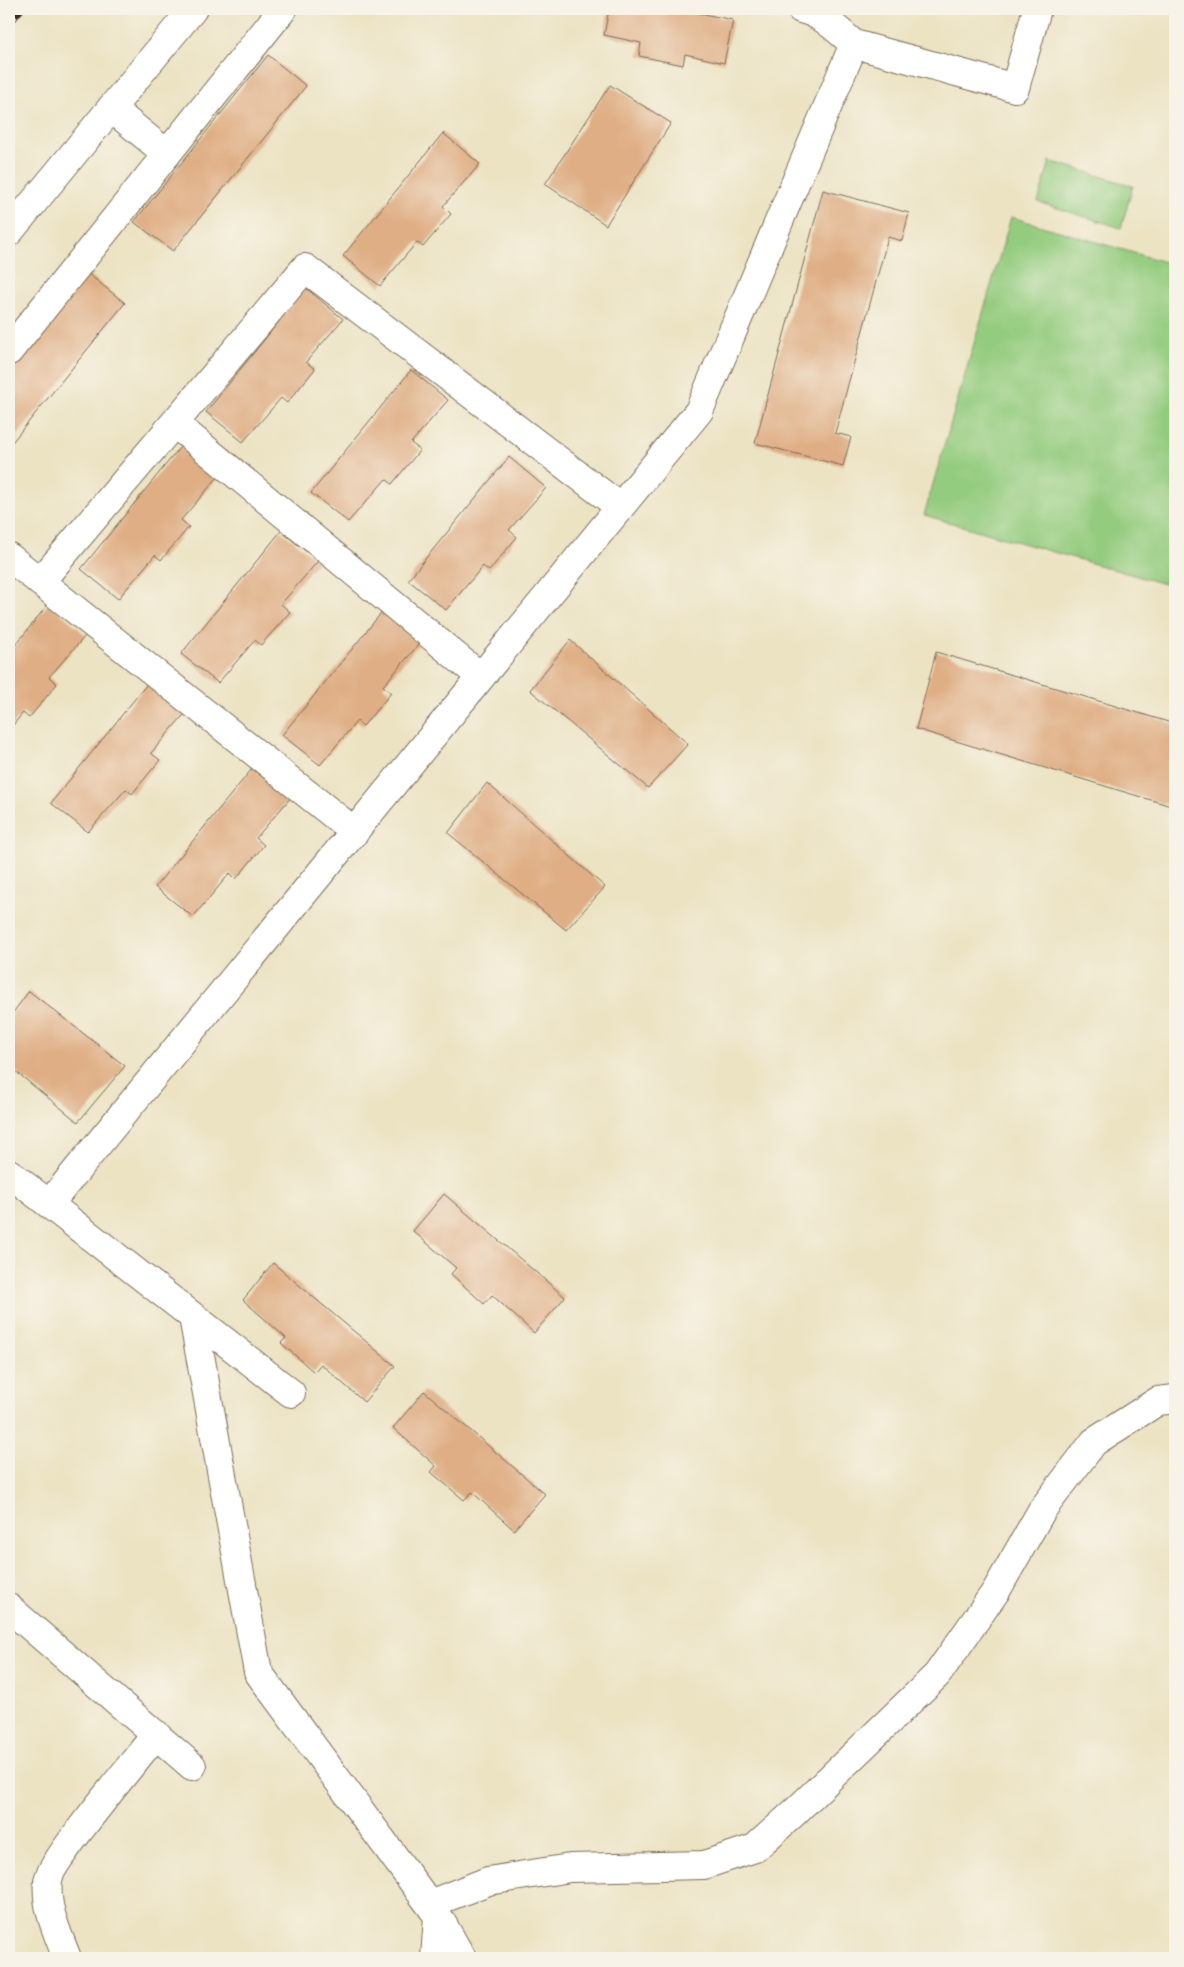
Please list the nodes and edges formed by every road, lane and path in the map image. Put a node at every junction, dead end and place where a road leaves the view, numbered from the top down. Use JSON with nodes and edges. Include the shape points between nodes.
{"nodes":[{"id":1,"x":193,"y":9,"type":"edge"},
{"id":2,"x":283,"y":9,"type":"edge"},
{"id":3,"x":801,"y":9,"type":"edge"},
{"id":4,"x":1037,"y":9,"type":"edge"},
{"id":5,"x":854,"y":44,"type":"junction"},
{"id":6,"x":111,"y":108,"type":"junction"},
{"id":7,"x":167,"y":154,"type":"junction"},
{"id":8,"x":9,"y":232,"type":"edge"},
{"id":9,"x":9,"y":351,"type":"edge"},
{"id":10,"x":174,"y":423,"type":"junction"},
{"id":11,"x":620,"y":507,"type":"junction"},
{"id":12,"x":9,"y":557,"type":"edge"},
{"id":13,"x":40,"y":582,"type":"junction"},
{"id":14,"x":481,"y":677,"type":"junction"},
{"id":15,"x":354,"y":832,"type":"junction"},
{"id":16,"x":9,"y":1173,"type":"edge"},
{"id":17,"x":49,"y":1204,"type":"junction"},
{"id":18,"x":193,"y":1317,"type":"junction"},
{"id":19,"x":291,"y":1393,"type":"dead end"},
{"id":20,"x":1175,"y":1399,"type":"edge"},
{"id":21,"x":9,"y":1608,"type":"edge"},
{"id":22,"x":156,"y":1734,"type":"junction"},
{"id":23,"x":192,"y":1766,"type":"dead end"},
{"id":24,"x":434,"y":1910,"type":"junction"},
{"id":25,"x":67,"y":1958,"type":"edge"},
{"id":26,"x":435,"y":1958,"type":"edge"},
{"id":27,"x":462,"y":1958,"type":"edge"}],
"edges":[{"from":1,"to":6,"type":"street"},
{"from":2,"to":7,"type":"street"},
{"from":3,"to":5,"type":"street","via":[[814,12]]},
{"from":4,"to":5,"type":"street","via":[[1016,88]]},
{"from":5,"to":11,"type":"street","via":[[699,411]]},
{"from":6,"to":7,"type":"street"},
{"from":6,"to":8,"type":"street"},
{"from":7,"to":9,"type":"street"},
{"from":10,"to":11,"type":"street","via":[[305,268]]},
{"from":10,"to":13,"type":"street"},
{"from":10,"to":14,"type":"street"},
{"from":11,"to":14,"type":"street"},
{"from":12,"to":13,"type":"street"},
{"from":13,"to":15,"type":"street"},
{"from":14,"to":15,"type":"street"},
{"from":15,"to":17,"type":"street"},
{"from":16,"to":17,"type":"street"},
{"from":17,"to":18,"type":"street"},
{"from":18,"to":19,"type":"street"},
{"from":18,"to":24,"type":"street","via":[[258,1672]]},
{"from":20,"to":24,"type":"street","via":[[1158,1401],[1094,1442],[1042,1510],[996,1591],[937,1675],[755,1848],[704,1865],[570,1868],[488,1880]]},
{"from":21,"to":22,"type":"street"},
{"from":22,"to":23,"type":"street"},
{"from":22,"to":25,"type":"street","via":[[63,1854],[48,1879],[49,1908]]},
{"from":24,"to":26,"type":"street"},
{"from":24,"to":27,"type":"street"}]}
